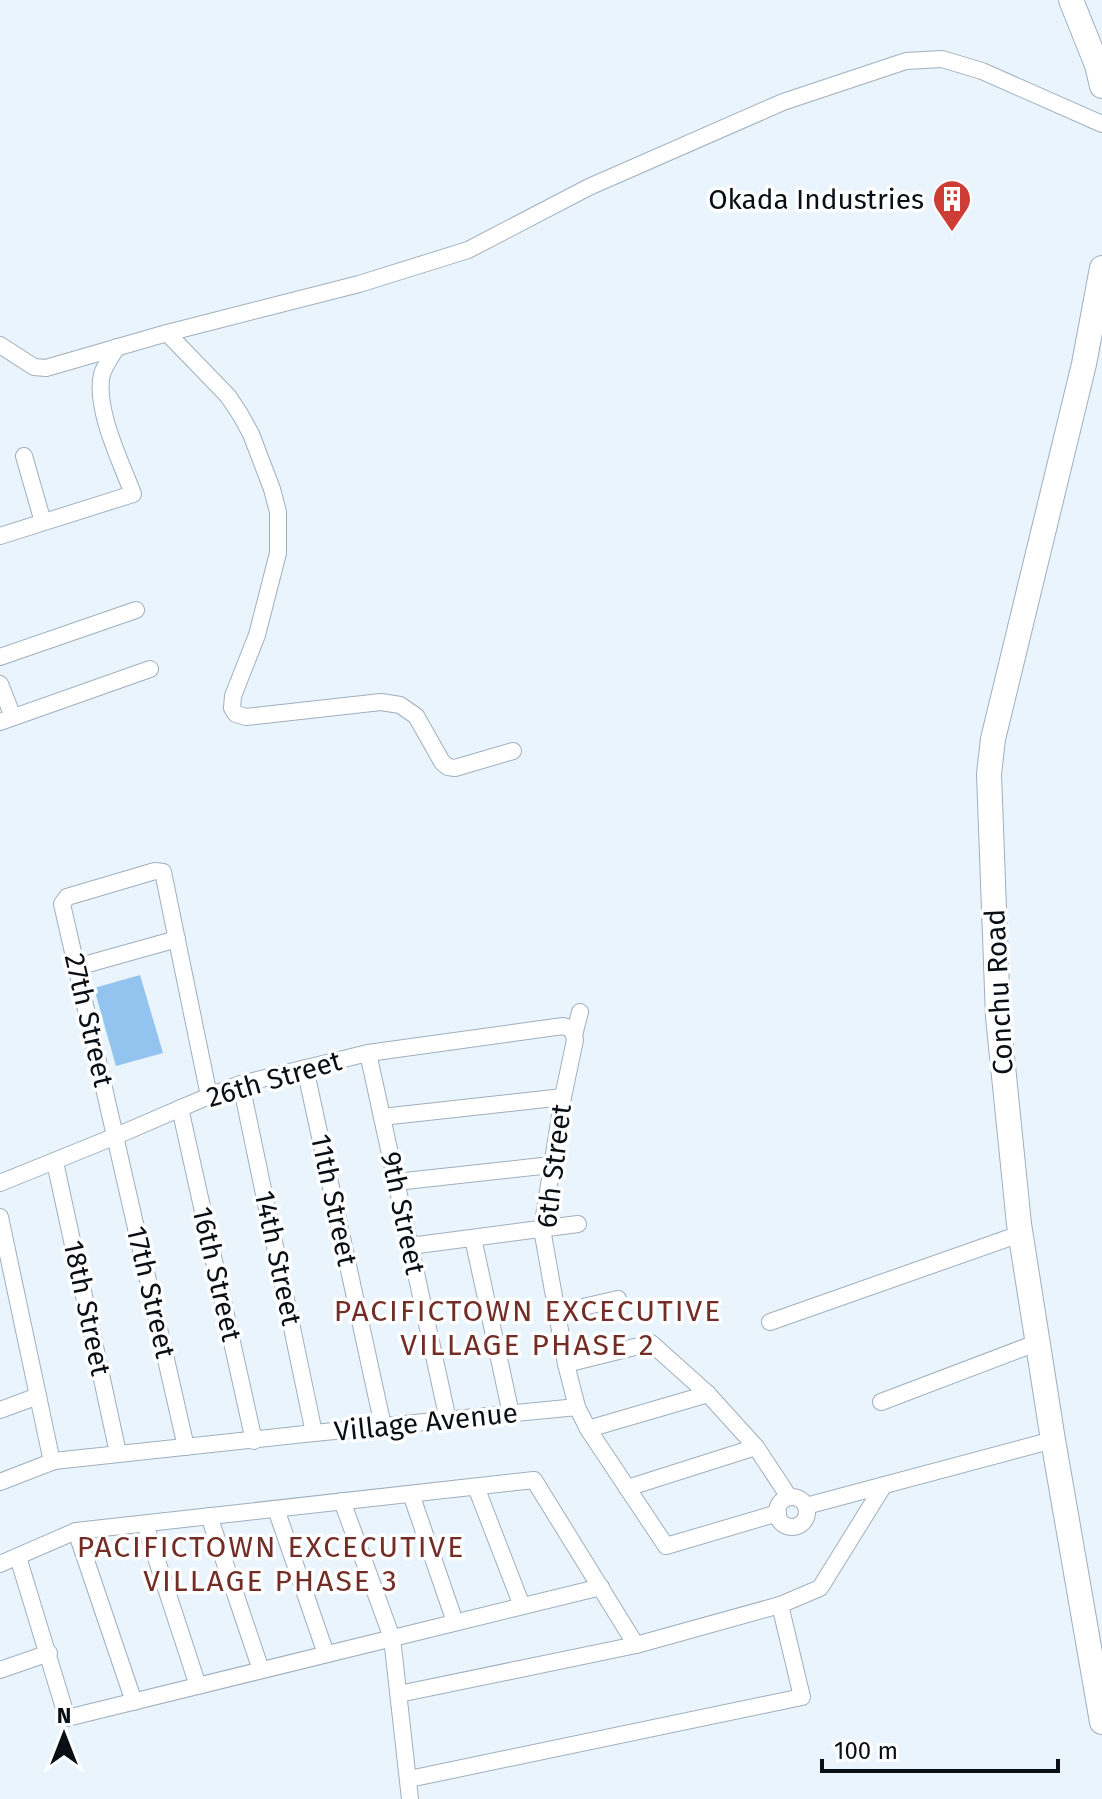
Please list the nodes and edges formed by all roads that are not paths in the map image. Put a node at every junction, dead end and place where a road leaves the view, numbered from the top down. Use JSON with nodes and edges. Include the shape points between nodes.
{"nodes":[{"id":1,"x":1071,"y":0,"type":"edge"},
{"id":2,"x":1102,"y":86,"type":"edge"},
{"id":3,"x":1102,"y":124,"type":"edge"},
{"id":4,"x":1102,"y":268,"type":"edge"},
{"id":5,"x":167,"y":333,"type":"junction"},
{"id":6,"x":0,"y":345,"type":"edge"},
{"id":7,"x":117,"y":347,"type":"junction"},
{"id":8,"x":24,"y":456,"type":"dead end"},
{"id":9,"x":43,"y":522,"type":"junction"},
{"id":10,"x":0,"y":536,"type":"edge"},
{"id":11,"x":136,"y":610,"type":"dead end"},
{"id":12,"x":0,"y":657,"type":"edge"},
{"id":13,"x":150,"y":669,"type":"dead end"},
{"id":14,"x":0,"y":684,"type":"edge"},
{"id":15,"x":6,"y":719,"type":"edge"},
{"id":16,"x":513,"y":751,"type":"dead end"},
{"id":17,"x":177,"y":939,"type":"junction"},
{"id":18,"x":77,"y":967,"type":"junction"},
{"id":19,"x":580,"y":1012,"type":"dead end"},
{"id":20,"x":568,"y":1031,"type":"junction"},
{"id":21,"x":368,"y":1053,"type":"junction"},
{"id":22,"x":305,"y":1068,"type":"junction"},
{"id":23,"x":241,"y":1084,"type":"junction"},
{"id":24,"x":209,"y":1096,"type":"junction"},
{"id":25,"x":563,"y":1097,"type":"junction"},
{"id":26,"x":180,"y":1108,"type":"junction"},
{"id":27,"x":382,"y":1117,"type":"junction"},
{"id":28,"x":116,"y":1136,"type":"junction"},
{"id":29,"x":55,"y":1162,"type":"junction"},
{"id":30,"x":551,"y":1165,"type":"junction"},
{"id":31,"x":396,"y":1182,"type":"junction"},
{"id":32,"x":0,"y":1183,"type":"edge"},
{"id":33,"x":0,"y":1217,"type":"edge"},
{"id":34,"x":578,"y":1224,"type":"dead end"},
{"id":35,"x":542,"y":1229,"type":"junction"},
{"id":36,"x":1020,"y":1234,"type":"junction"},
{"id":37,"x":473,"y":1238,"type":"junction"},
{"id":38,"x":410,"y":1246,"type":"junction"},
{"id":39,"x":618,"y":1299,"type":"dead end"},
{"id":40,"x":557,"y":1313,"type":"junction"},
{"id":41,"x":770,"y":1322,"type":"dead end"},
{"id":42,"x":1039,"y":1342,"type":"junction"},
{"id":43,"x":566,"y":1364,"type":"junction"},
{"id":44,"x":708,"y":1394,"type":"junction"},
{"id":45,"x":38,"y":1396,"type":"junction"},
{"id":46,"x":881,"y":1402,"type":"dead end"},
{"id":47,"x":577,"y":1407,"type":"junction"},
{"id":48,"x":0,"y":1410,"type":"edge"},
{"id":49,"x":511,"y":1414,"type":"junction"},
{"id":50,"x":448,"y":1420,"type":"junction"},
{"id":51,"x":383,"y":1426,"type":"junction"},
{"id":52,"x":588,"y":1429,"type":"junction"},
{"id":53,"x":314,"y":1433,"type":"junction"},
{"id":54,"x":1053,"y":1440,"type":"junction"},
{"id":55,"x":254,"y":1441,"type":"junction"},
{"id":56,"x":186,"y":1447,"type":"junction"},
{"id":57,"x":756,"y":1447,"type":"junction"},
{"id":58,"x":118,"y":1453,"type":"junction"},
{"id":59,"x":52,"y":1462,"type":"junction"},
{"id":60,"x":0,"y":1482,"type":"edge"},
{"id":61,"x":884,"y":1485,"type":"junction"},
{"id":62,"x":476,"y":1487,"type":"junction"},
{"id":63,"x":627,"y":1488,"type":"junction"},
{"id":64,"x":411,"y":1494,"type":"junction"},
{"id":65,"x":789,"y":1497,"type":"junction"},
{"id":66,"x":342,"y":1501,"type":"junction"},
{"id":67,"x":806,"y":1506,"type":"junction"},
{"id":68,"x":276,"y":1509,"type":"junction"},
{"id":69,"x":778,"y":1513,"type":"junction"},
{"id":70,"x":209,"y":1516,"type":"junction"},
{"id":71,"x":145,"y":1524,"type":"junction"},
{"id":72,"x":76,"y":1531,"type":"junction"},
{"id":73,"x":18,"y":1557,"type":"junction"},
{"id":74,"x":0,"y":1564,"type":"edge"},
{"id":75,"x":601,"y":1587,"type":"junction"},
{"id":76,"x":780,"y":1605,"type":"junction"},
{"id":77,"x":522,"y":1606,"type":"junction"},
{"id":78,"x":455,"y":1622,"type":"junction"},
{"id":79,"x":392,"y":1638,"type":"junction"},
{"id":80,"x":636,"y":1645,"type":"junction"},
{"id":81,"x":49,"y":1653,"type":"junction"},
{"id":82,"x":326,"y":1654,"type":"junction"},
{"id":83,"x":0,"y":1670,"type":"edge"},
{"id":84,"x":261,"y":1670,"type":"junction"},
{"id":85,"x":198,"y":1686,"type":"junction"},
{"id":86,"x":399,"y":1694,"type":"junction"},
{"id":87,"x":134,"y":1702,"type":"junction"},
{"id":88,"x":1102,"y":1722,"type":"edge"},
{"id":89,"x":409,"y":1779,"type":"junction"},
{"id":90,"x":410,"y":1799,"type":"edge"}],
"edges":[{"from":1,"to":2,"type":"main road"},
{"from":3,"to":5,"type":"street","via":[[982,71],[942,59],[906,61],[783,102],[589,187],[468,250]]},
{"from":4,"to":36,"type":"main road","name":"Conchu Road","via":[[989,774],[998,1017]]},
{"from":5,"to":7,"type":"street"},
{"from":5,"to":16,"type":"street","via":[[240,414],[278,512],[278,553],[257,635],[233,696],[236,714],[381,702],[400,705],[416,716],[448,767]]},
{"from":6,"to":7,"type":"street","via":[[34,367],[46,368]]},
{"from":7,"to":9,"type":"street","via":[[103,371],[102,404],[133,494]]},
{"from":8,"to":9,"type":"street"},
{"from":9,"to":10,"type":"street"},
{"from":11,"to":12,"type":"street"},
{"from":13,"to":15,"type":"street"},
{"from":14,"to":15,"type":"street"},
{"from":17,"to":18,"type":"street"},
{"from":17,"to":18,"type":"street","name":"27th Street","via":[[165,874],[155,871],[67,897],[62,904]]},
{"from":17,"to":24,"type":"street"},
{"from":18,"to":28,"type":"street","name":"27th Street"},
{"from":19,"to":20,"type":"street","name":"6th Street"},
{"from":20,"to":21,"type":"street","name":"26th Street"},
{"from":20,"to":25,"type":"street","name":"6th Street","via":[[575,1040]]},
{"from":21,"to":22,"type":"street","name":"26th Street"},
{"from":21,"to":27,"type":"street","name":"9th Street"},
{"from":22,"to":23,"type":"street","name":"26th Street"},
{"from":22,"to":51,"type":"street","name":"11th Street"},
{"from":23,"to":24,"type":"street","name":"26th Street"},
{"from":23,"to":53,"type":"street","name":"14th Street"},
{"from":24,"to":26,"type":"street","name":"26th Street"},
{"from":25,"to":27,"type":"street"},
{"from":25,"to":30,"type":"street","name":"6th Street"},
{"from":26,"to":28,"type":"street","name":"26th Street"},
{"from":26,"to":55,"type":"street","name":"16th Street"},
{"from":27,"to":31,"type":"street","name":"9th Street"},
{"from":28,"to":29,"type":"street","name":"26th Street"},
{"from":28,"to":56,"type":"street","name":"17th Street"},
{"from":29,"to":32,"type":"street","name":"26th Street"},
{"from":29,"to":58,"type":"street","name":"18th Street"},
{"from":30,"to":31,"type":"street"},
{"from":30,"to":35,"type":"street","name":"6th Street"},
{"from":31,"to":38,"type":"street","name":"9th Street"},
{"from":33,"to":45,"type":"street"},
{"from":34,"to":35,"type":"street"},
{"from":35,"to":37,"type":"street"},
{"from":35,"to":40,"type":"street","name":"6th Street"},
{"from":36,"to":41,"type":"street"},
{"from":36,"to":42,"type":"main road","name":"Conchu Road"},
{"from":37,"to":38,"type":"street"},
{"from":37,"to":49,"type":"street"},
{"from":38,"to":50,"type":"street","name":"9th Street"},
{"from":39,"to":40,"type":"street"},
{"from":40,"to":43,"type":"street","name":"6th Street"},
{"from":42,"to":46,"type":"street"},
{"from":42,"to":54,"type":"main road","name":"Conchu Road"},
{"from":43,"to":44,"type":"street","via":[[651,1343]]},
{"from":43,"to":47,"type":"street","name":"6th Street"},
{"from":44,"to":52,"type":"street"},
{"from":44,"to":57,"type":"street"},
{"from":45,"to":48,"type":"street"},
{"from":45,"to":59,"type":"street"},
{"from":47,"to":49,"type":"street","name":"Village Avenue"},
{"from":47,"to":52,"type":"street"},
{"from":49,"to":50,"type":"street","name":"Village Avenue"},
{"from":50,"to":51,"type":"street","name":"Village Avenue"},
{"from":51,"to":53,"type":"street","name":"Village Avenue"},
{"from":52,"to":63,"type":"street"},
{"from":53,"to":55,"type":"street","name":"Village Avenue"},
{"from":54,"to":61,"type":"street"},
{"from":54,"to":88,"type":"main road","name":"Conchu Road"},
{"from":55,"to":56,"type":"street","name":"Village Avenue"},
{"from":56,"to":58,"type":"street","name":"Village Avenue"},
{"from":57,"to":63,"type":"street"},
{"from":57,"to":65,"type":"street"},
{"from":58,"to":59,"type":"street","name":"Village Avenue"},
{"from":59,"to":60,"type":"street","name":"Village Avenue"},
{"from":61,"to":67,"type":"street"},
{"from":61,"to":76,"type":"street","via":[[820,1588]]},
{"from":62,"to":64,"type":"street"},
{"from":62,"to":75,"type":"street","via":[[534,1480]]},
{"from":62,"to":77,"type":"street"},
{"from":63,"to":69,"type":"street","via":[[666,1546]]},
{"from":64,"to":66,"type":"street"},
{"from":64,"to":78,"type":"street"},
{"from":65,"to":67,"type":"street"},
{"from":65,"to":69,"type":"street","via":[[780,1503]]},
{"from":66,"to":68,"type":"street"},
{"from":66,"to":79,"type":"street"},
{"from":67,"to":69,"type":"street","via":[[806,1519],[796,1526],[784,1524]]},
{"from":68,"to":70,"type":"street"},
{"from":68,"to":82,"type":"street"},
{"from":70,"to":71,"type":"street"},
{"from":70,"to":84,"type":"street"},
{"from":71,"to":72,"type":"street"},
{"from":71,"to":85,"type":"street"},
{"from":72,"to":73,"type":"street"},
{"from":72,"to":87,"type":"street"},
{"from":73,"to":74,"type":"street"},
{"from":73,"to":81,"type":"street"},
{"from":75,"to":77,"type":"street"},
{"from":75,"to":80,"type":"street"},
{"from":76,"to":80,"type":"street"},
{"from":76,"to":89,"type":"street","via":[[802,1697]]},
{"from":77,"to":78,"type":"street"},
{"from":78,"to":79,"type":"street"},
{"from":79,"to":82,"type":"street"},
{"from":79,"to":86,"type":"street"},
{"from":80,"to":86,"type":"street"},
{"from":81,"to":83,"type":"street"},
{"from":81,"to":87,"type":"street","via":[[67,1718]]},
{"from":82,"to":84,"type":"street"},
{"from":84,"to":85,"type":"street"},
{"from":85,"to":87,"type":"street"},
{"from":86,"to":89,"type":"street"},
{"from":89,"to":90,"type":"street"}]}
